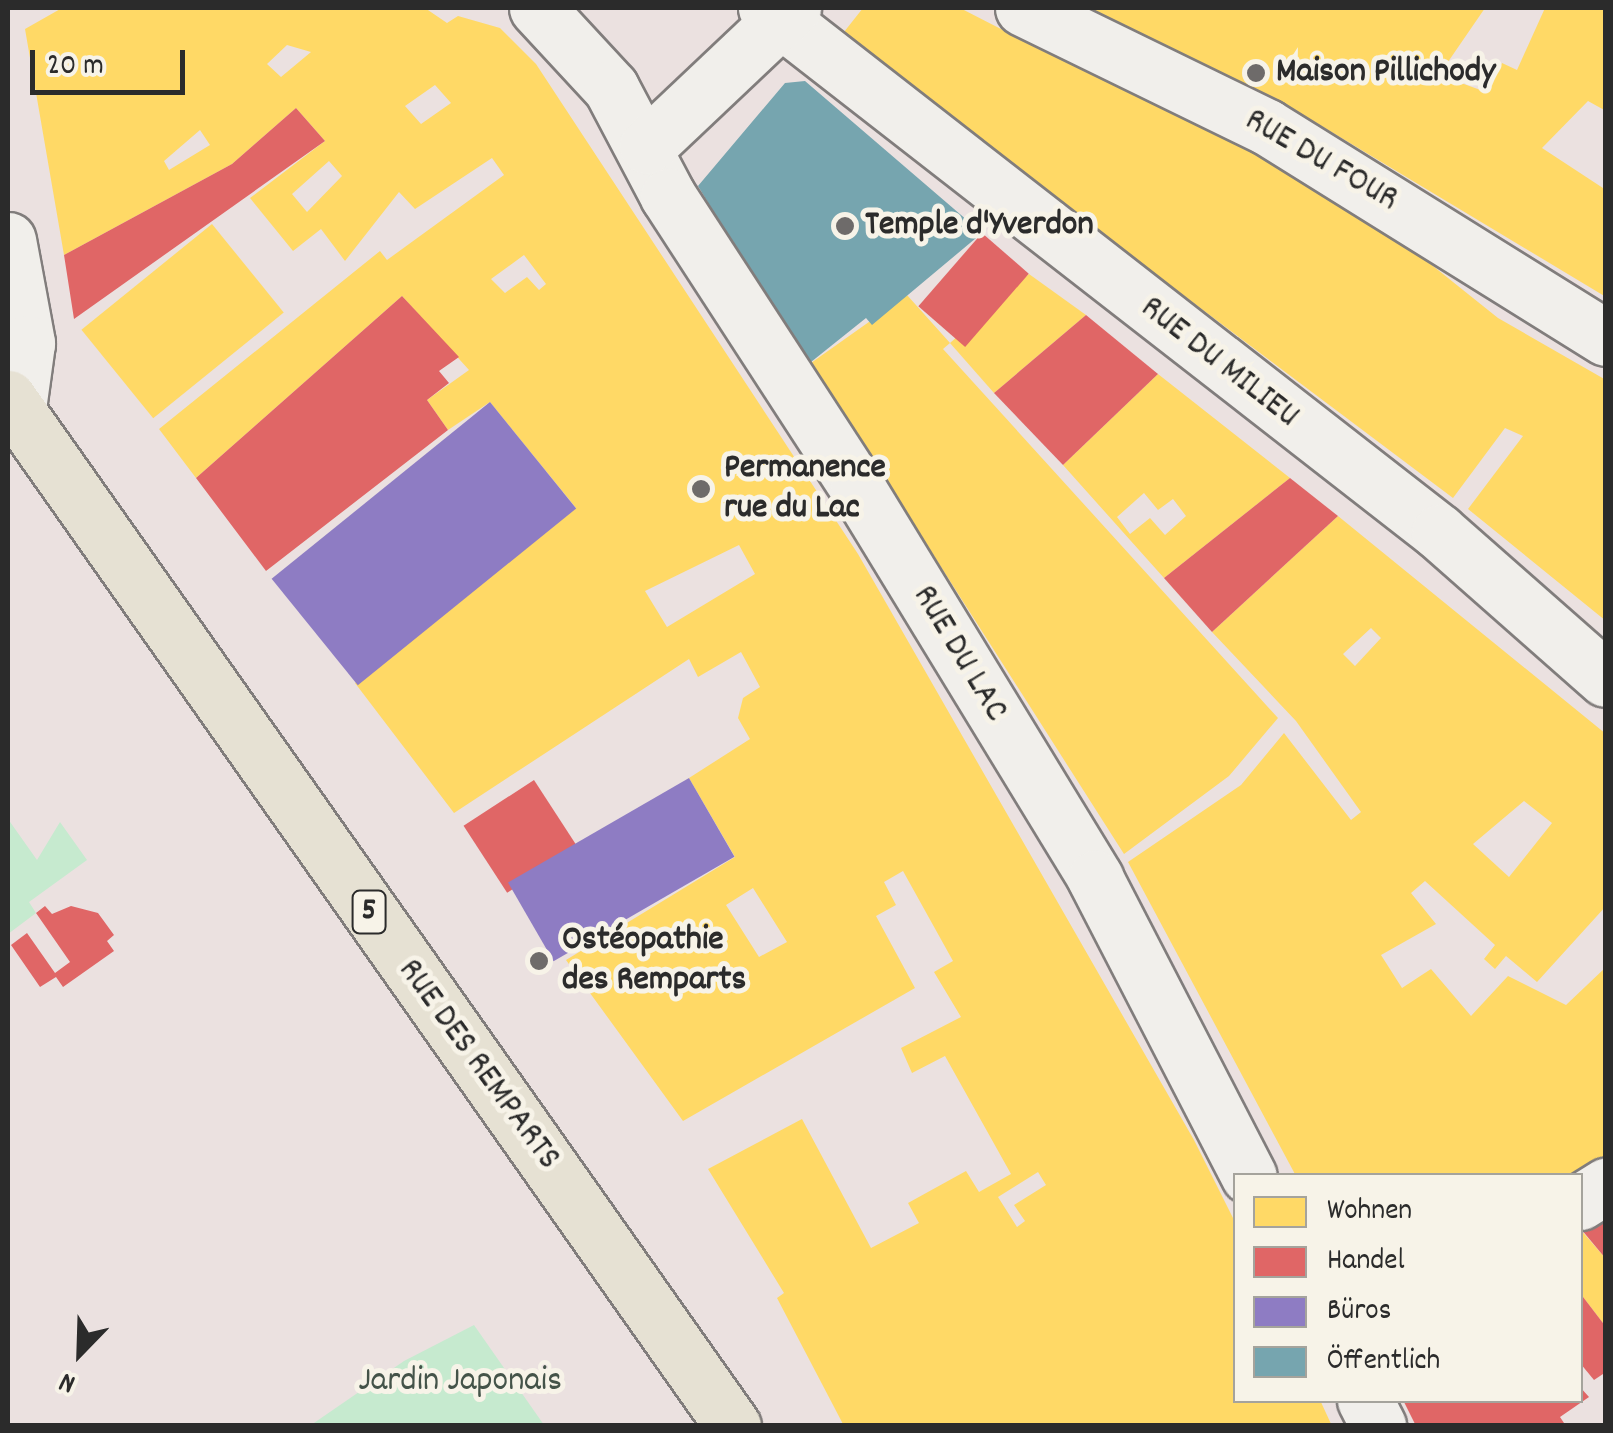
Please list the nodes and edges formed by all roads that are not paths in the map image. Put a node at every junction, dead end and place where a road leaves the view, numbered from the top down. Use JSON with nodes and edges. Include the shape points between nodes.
{"nodes":[{"id":1,"x":538,"y":8,"type":"edge"},
{"id":2,"x":1022,"y":8,"type":"edge"},
{"id":3,"x":780,"y":12,"type":"edge"},
{"id":4,"x":648,"y":146,"type":"junction"},
{"id":5,"x":8,"y":240,"type":"edge"},
{"id":6,"x":1606,"y":338,"type":"edge"},
{"id":7,"x":13,"y":404,"type":"edge"},
{"id":8,"x":1606,"y":679,"type":"edge"},
{"id":9,"x":1246,"y":1173,"type":"edge"},
{"id":10,"x":1606,"y":1186,"type":"edge"},
{"id":11,"x":1583,"y":1200,"type":"edge"},
{"id":12,"x":1366,"y":1403,"type":"edge"},
{"id":13,"x":733,"y":1426,"type":"edge"},
{"id":14,"x":1378,"y":1426,"type":"edge"}],
"edges":[{"from":1,"to":4,"type":"street","name":"RUE DU LAC","via":[[610,88]]},
{"from":2,"to":6,"type":"street","name":"RUE DU FOUR","via":[[1267,127]]},
{"from":3,"to":4,"type":"street"},
{"from":3,"to":8,"type":"street","name":"RUE DU MILIEU","via":[[823,58],[1440,532]]},
{"from":4,"to":9,"type":"street","name":"RUE DU LAC","via":[[668,196],[1095,878]]},
{"from":5,"to":7,"type":"street","name":"RUE DES REMPARTS","via":[[27,343]]},
{"from":7,"to":13,"type":"main road","name":"RUE DES REMPARTS","number":"5"},
{"from":10,"to":11,"type":"street"},
{"from":12,"to":14,"type":"street"}]}
